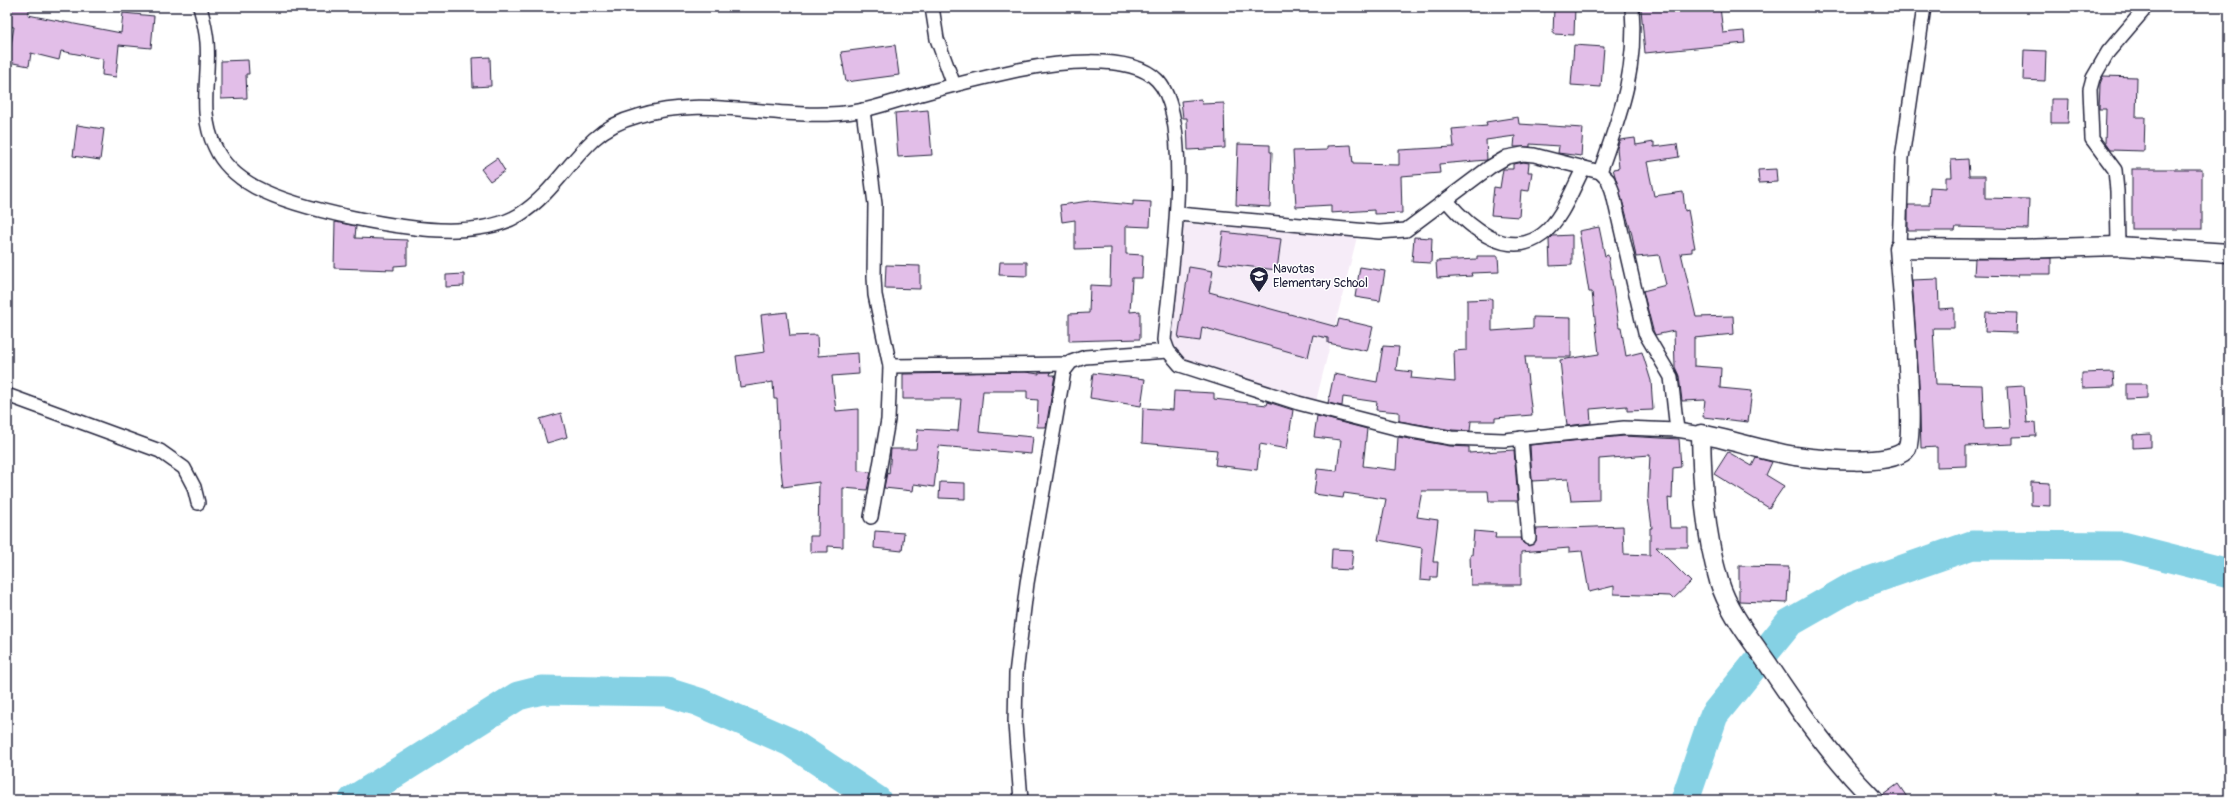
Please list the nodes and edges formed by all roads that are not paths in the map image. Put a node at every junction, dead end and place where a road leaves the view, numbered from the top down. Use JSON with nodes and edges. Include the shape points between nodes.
{"nodes":[{"id":1,"x":200,"y":7,"type":"edge"},
{"id":2,"x":932,"y":7,"type":"edge"},
{"id":3,"x":1632,"y":7,"type":"edge"},
{"id":4,"x":1924,"y":7,"type":"edge"},
{"id":5,"x":2143,"y":11,"type":"dead end"},
{"id":6,"x":954,"y":85,"type":"junction"},
{"id":7,"x":863,"y":110,"type":"junction"},
{"id":8,"x":1583,"y":169,"type":"junction"},
{"id":9,"x":1600,"y":172,"type":"junction"},
{"id":10,"x":1447,"y":201,"type":"junction"},
{"id":11,"x":1178,"y":214,"type":"junction"},
{"id":12,"x":2118,"y":246,"type":"junction"},
{"id":13,"x":1899,"y":248,"type":"junction"},
{"id":14,"x":2229,"y":253,"type":"edge"},
{"id":15,"x":1168,"y":352,"type":"junction"},
{"id":16,"x":1068,"y":364,"type":"junction"},
{"id":17,"x":890,"y":366,"type":"junction"},
{"id":18,"x":7,"y":395,"type":"edge"},
{"id":19,"x":1677,"y":430,"type":"junction"},
{"id":20,"x":1701,"y":434,"type":"junction"},
{"id":21,"x":1521,"y":438,"type":"junction"},
{"id":22,"x":198,"y":503,"type":"dead end"},
{"id":23,"x":871,"y":517,"type":"dead end"},
{"id":24,"x":1529,"y":538,"type":"dead end"},
{"id":25,"x":1021,"y":800,"type":"edge"},
{"id":26,"x":1874,"y":800,"type":"edge"}],
"edges":[{"from":1,"to":7,"type":"street","via":[[208,44],[205,116],[213,144],[233,171],[257,188],[289,202],[404,226],[454,230],[488,227],[515,217],[540,200],[594,138],[611,127],[638,116],[689,108],[718,107],[817,115]]},
{"from":2,"to":6,"type":"street","via":[[939,45]]},
{"from":3,"to":9,"type":"street","via":[[1631,71],[1626,95]]},
{"from":4,"to":13,"type":"street","via":[[1902,158]]},
{"from":5,"to":12,"type":"street","via":[[2108,52],[2093,78],[2090,89],[2092,139],[2115,170],[2118,191]]},
{"from":6,"to":7,"type":"street"},
{"from":6,"to":11,"type":"street","via":[[1021,69],[1066,64],[1108,62],[1143,70],[1158,80],[1167,95],[1172,113],[1178,169]]},
{"from":7,"to":17,"type":"street","via":[[875,204],[875,295]]},
{"from":8,"to":9,"type":"street"},
{"from":8,"to":10,"type":"street","via":[[1534,155],[1515,155],[1490,167]]},
{"from":8,"to":10,"type":"street","via":[[1553,223],[1544,233],[1523,243],[1505,243],[1472,228]]},
{"from":9,"to":19,"type":"street","via":[[1608,180],[1612,190],[1645,333],[1670,377]]},
{"from":10,"to":11,"type":"street","via":[[1406,230],[1395,232],[1341,230]]},
{"from":11,"to":15,"type":"street","via":[[1164,340]]},
{"from":12,"to":13,"type":"street","via":[[2015,249]]},
{"from":12,"to":14,"type":"street"},
{"from":13,"to":20,"type":"street","via":[[1909,400],[1910,441],[1906,449],[1887,458],[1822,458],[1795,456]]},
{"from":15,"to":16,"type":"street","via":[[1090,356]]},
{"from":15,"to":21,"type":"street","via":[[1188,370],[1387,426],[1471,440]]},
{"from":16,"to":17,"type":"street"},
{"from":16,"to":25,"type":"street","via":[[1062,376],[1033,544],[1016,674],[1015,724]]},
{"from":17,"to":23,"type":"street","via":[[888,420]]},
{"from":18,"to":22,"type":"street","via":[[160,451],[184,468],[194,487]]},
{"from":19,"to":20,"type":"street"},
{"from":19,"to":21,"type":"street","via":[[1602,429]]},
{"from":20,"to":26,"type":"street","via":[[1704,511],[1719,581],[1729,605],[1803,716],[1836,760]]},
{"from":21,"to":24,"type":"street"}]}
